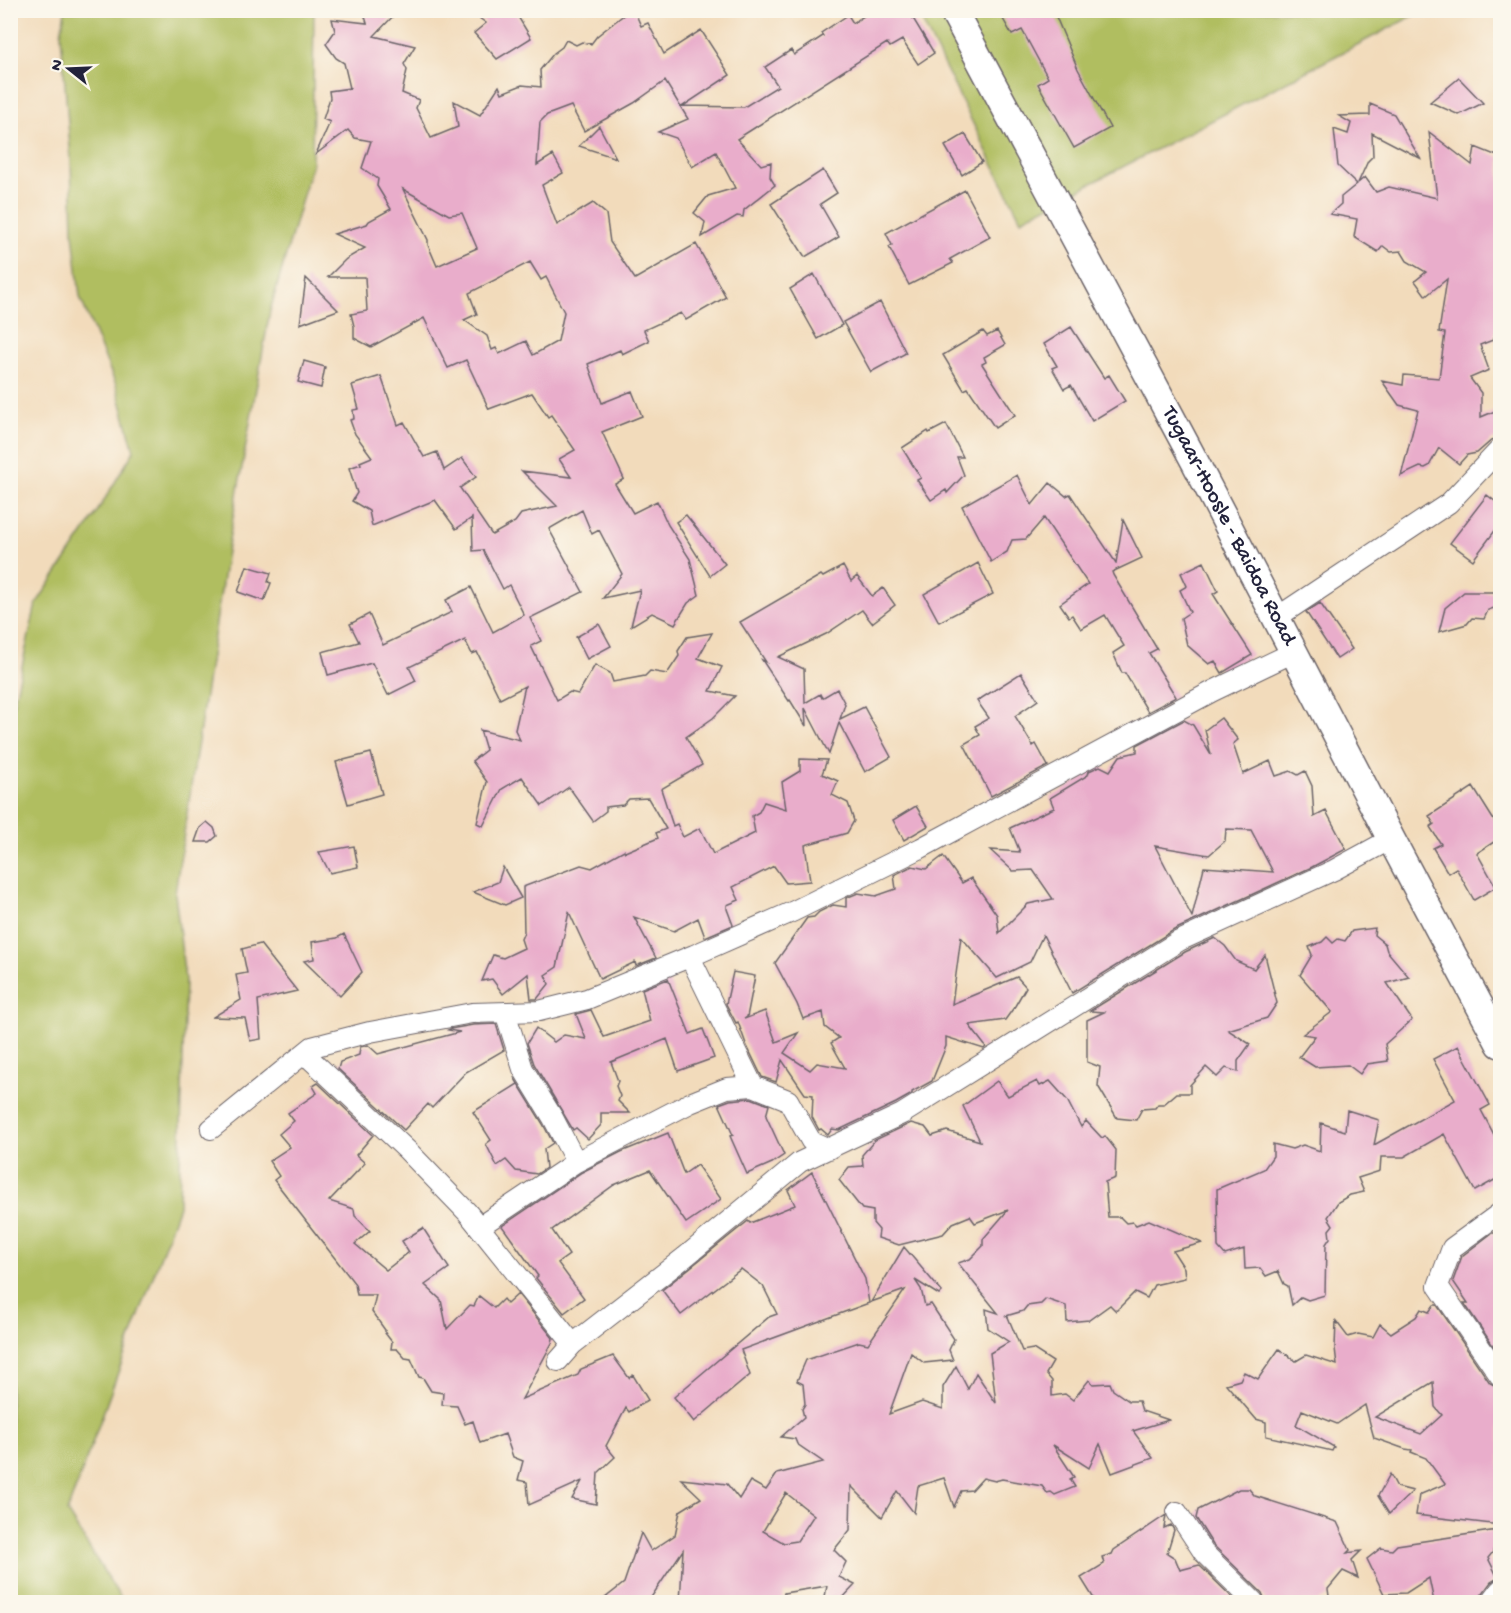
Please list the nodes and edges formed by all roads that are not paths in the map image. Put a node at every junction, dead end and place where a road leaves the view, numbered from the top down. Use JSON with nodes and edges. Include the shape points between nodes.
{"nodes":[{"id":1,"x":953,"y":10,"type":"edge"},
{"id":2,"x":1500,"y":449,"type":"edge"},
{"id":3,"x":1276,"y":618,"type":"junction"},
{"id":4,"x":1294,"y":652,"type":"junction"},
{"id":5,"x":1391,"y":840,"type":"junction"},
{"id":6,"x":690,"y":957,"type":"junction"},
{"id":7,"x":505,"y":1012,"type":"junction"},
{"id":8,"x":1500,"y":1044,"type":"edge"},
{"id":9,"x":304,"y":1053,"type":"junction"},
{"id":10,"x":753,"y":1086,"type":"junction"},
{"id":11,"x":211,"y":1129,"type":"dead end"},
{"id":12,"x":829,"y":1149,"type":"junction"},
{"id":13,"x":576,"y":1162,"type":"junction"},
{"id":14,"x":1500,"y":1213,"type":"edge"},
{"id":15,"x":479,"y":1227,"type":"junction"},
{"id":16,"x":573,"y":1344,"type":"junction"},
{"id":17,"x":558,"y":1361,"type":"dead end"},
{"id":18,"x":1500,"y":1376,"type":"edge"},
{"id":19,"x":1177,"y":1512,"type":"dead end"},
{"id":20,"x":1500,"y":1590,"type":"edge"},
{"id":21,"x":1254,"y":1602,"type":"edge"},
{"id":22,"x":1491,"y":1602,"type":"edge"}],
"edges":[{"from":1,"to":3,"type":"main road","name":"Tugaar-Hoosle - Baidoa Road"},
{"from":2,"to":3,"type":"street","via":[[1449,503]]},
{"from":3,"to":4,"type":"main road","name":"Tugaar-Hoosle - Baidoa Road"},
{"from":4,"to":5,"type":"main road","name":"Tugaar-Hoosle - Baidoa Road"},
{"from":4,"to":6,"type":"street","via":[[1203,696],[921,848]]},
{"from":5,"to":8,"type":"main road","name":"Tugaar-Hoosle - Baidoa Road"},
{"from":5,"to":12,"type":"street","via":[[1179,941],[902,1114]]},
{"from":6,"to":7,"type":"street","via":[[587,999],[539,1011]]},
{"from":6,"to":10,"type":"street"},
{"from":7,"to":9,"type":"street","via":[[472,1013],[370,1032],[312,1047]]},
{"from":7,"to":13,"type":"street","via":[[523,1069]]},
{"from":9,"to":11,"type":"street"},
{"from":9,"to":15,"type":"street","via":[[408,1151]]},
{"from":10,"to":12,"type":"street","via":[[788,1100],[811,1141]]},
{"from":10,"to":13,"type":"street","via":[[727,1088],[690,1103]]},
{"from":12,"to":16,"type":"street","via":[[800,1162]]},
{"from":13,"to":15,"type":"street"},
{"from":14,"to":18,"type":"street","via":[[1452,1248],[1438,1286]]},
{"from":15,"to":16,"type":"street"},
{"from":16,"to":17,"type":"street"},
{"from":19,"to":21,"type":"street","via":[[1204,1552]]},
{"from":20,"to":22,"type":"street"}]}
